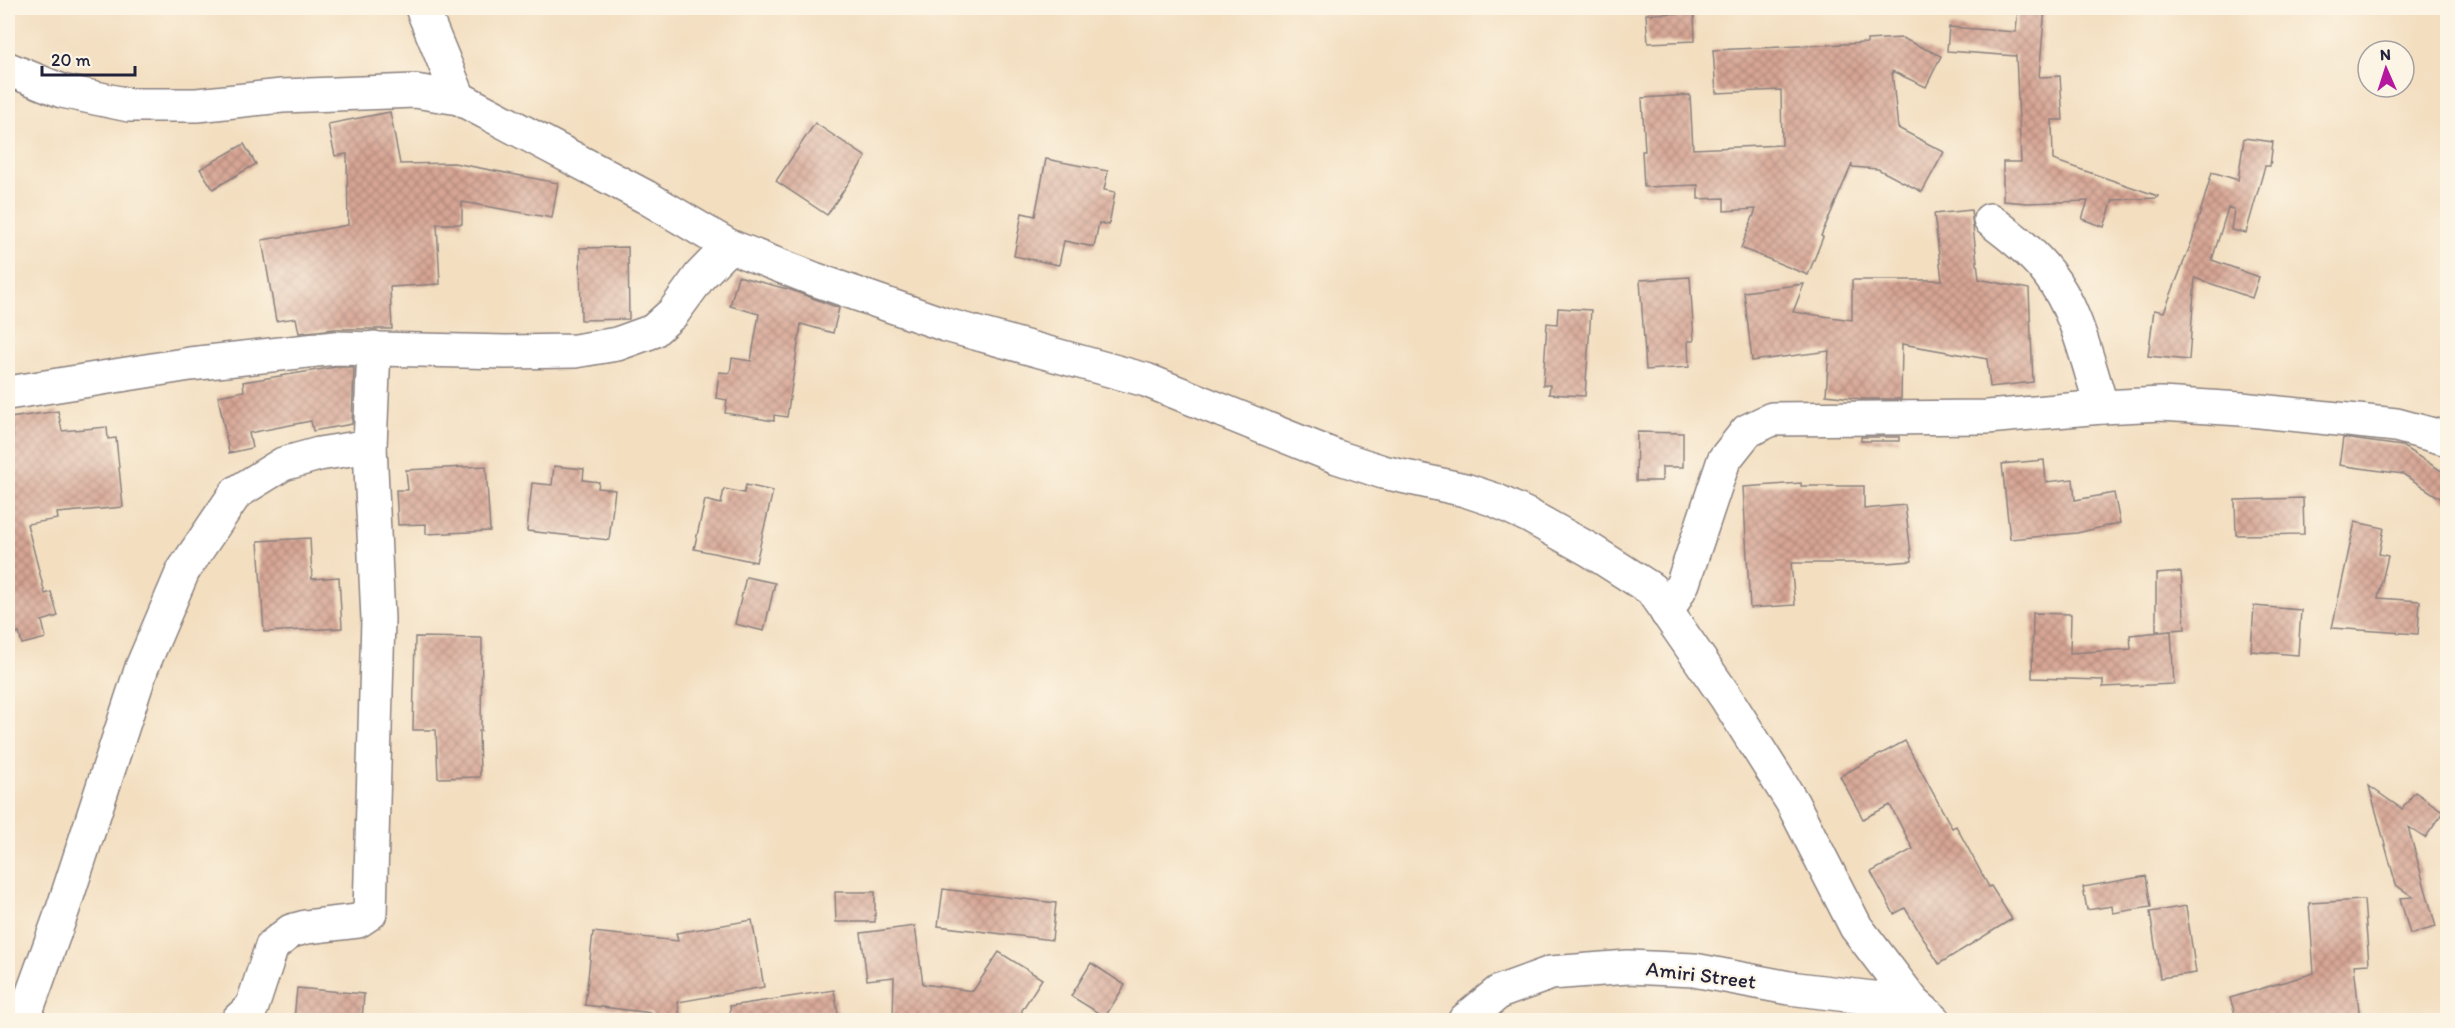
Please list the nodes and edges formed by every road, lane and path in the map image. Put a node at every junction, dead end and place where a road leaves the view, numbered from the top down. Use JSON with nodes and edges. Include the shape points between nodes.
{"nodes":[{"id":1,"x":422,"y":8,"type":"edge"},
{"id":2,"x":8,"y":69,"type":"edge"},
{"id":3,"x":459,"y":98,"type":"junction"},
{"id":4,"x":1990,"y":220,"type":"dead end"},
{"id":5,"x":729,"y":246,"type":"junction"},
{"id":6,"x":374,"y":348,"type":"junction"},
{"id":7,"x":8,"y":393,"type":"edge"},
{"id":8,"x":2102,"y":407,"type":"junction"},
{"id":9,"x":2448,"y":439,"type":"edge"},
{"id":10,"x":370,"y":446,"type":"junction"},
{"id":11,"x":1667,"y":613,"type":"junction"},
{"id":12,"x":1924,"y":1012,"type":"edge"},
{"id":13,"x":23,"y":1020,"type":"edge"},
{"id":14,"x":238,"y":1020,"type":"edge"},
{"id":15,"x":1465,"y":1020,"type":"edge"}],
"edges":[{"from":1,"to":3,"type":"street"},
{"from":2,"to":3,"type":"street","via":[[62,91],[129,105],[197,105],[282,96],[415,91]]},
{"from":3,"to":5,"type":"street"},
{"from":4,"to":8,"type":"street","via":[[2036,259],[2065,298]]},
{"from":5,"to":6,"type":"street","via":[[653,331],[617,344],[575,351]]},
{"from":5,"to":11,"type":"street","via":[[946,325],[1146,380],[1336,457],[1495,500],[1590,550],[1651,589]]},
{"from":6,"to":7,"type":"street","via":[[335,348],[190,364]]},
{"from":6,"to":10,"type":"street"},
{"from":8,"to":9,"type":"street","via":[[2161,404],[2241,409],[2396,425]]},
{"from":8,"to":11,"type":"street","via":[[1987,417],[1772,418],[1746,431],[1724,460],[1683,583]]},
{"from":10,"to":13,"type":"street","via":[[283,464],[236,493],[183,571],[141,667]]},
{"from":10,"to":14,"type":"street","via":[[378,619],[370,913],[358,921],[291,931],[272,946],[252,1007]]},
{"from":11,"to":12,"type":"street","via":[[1792,802],[1856,927]]},
{"from":12,"to":15,"type":"street","name":"Amiri Street","via":[[1694,970],[1628,967],[1551,973],[1499,992]]}]}
